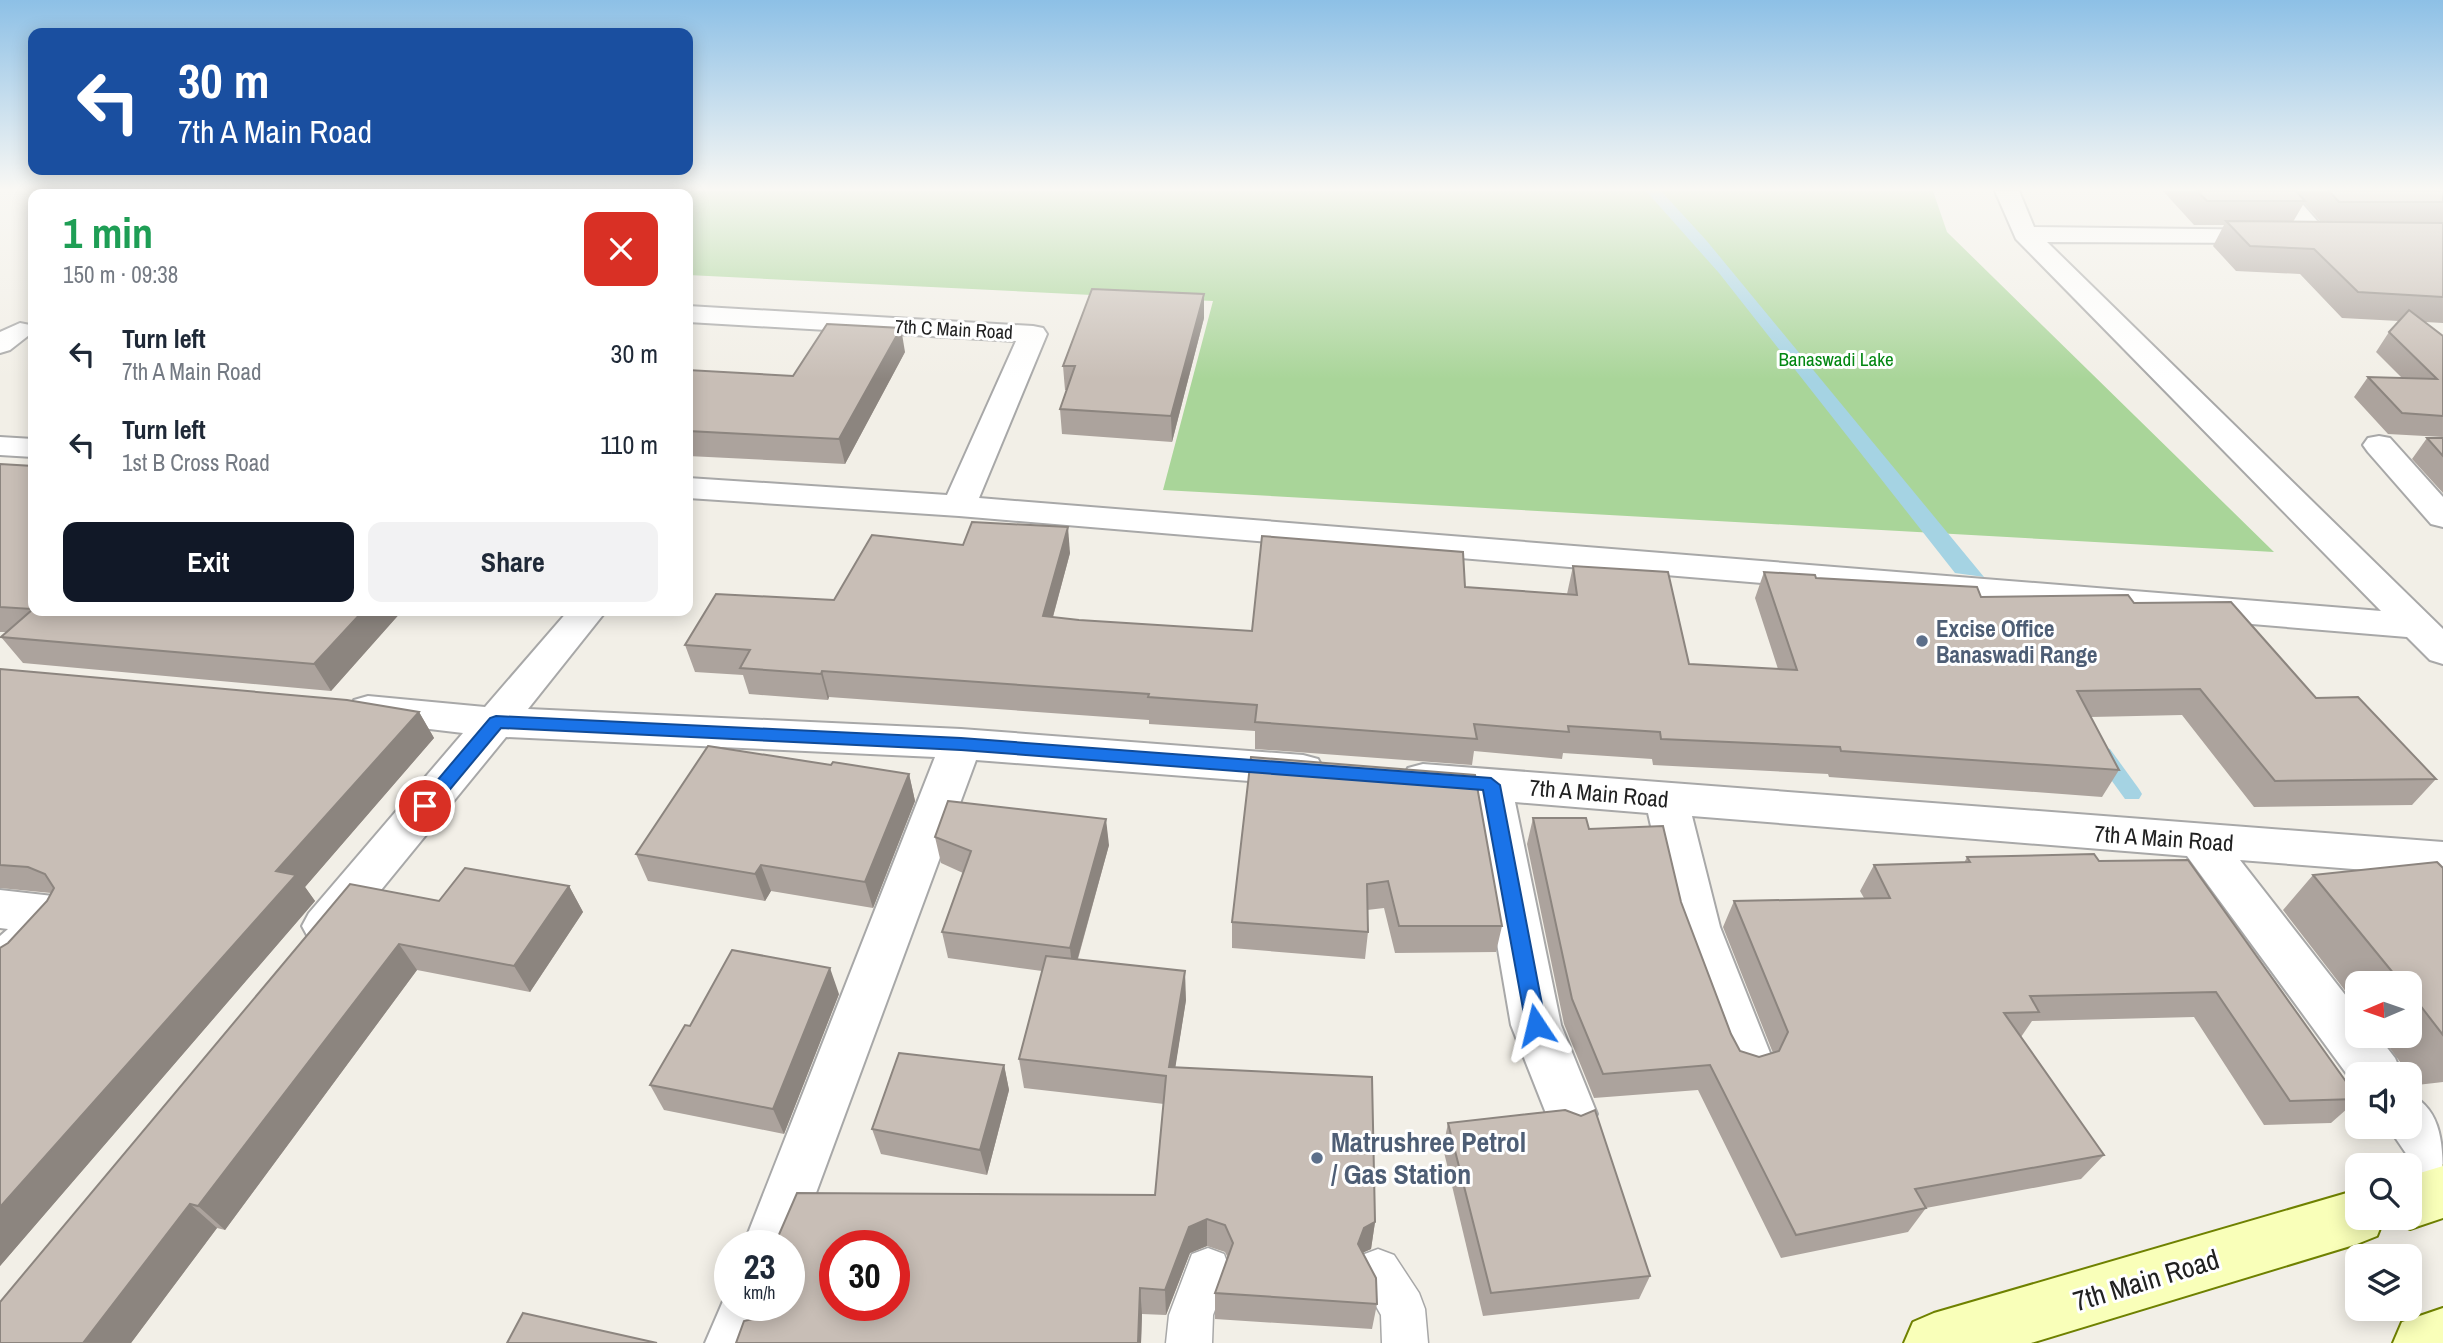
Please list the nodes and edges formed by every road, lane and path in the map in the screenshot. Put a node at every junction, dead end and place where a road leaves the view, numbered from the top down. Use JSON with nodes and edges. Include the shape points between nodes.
{"nodes":[{"id":1,"x":2045,"y":254,"type":"edge"},
{"id":2,"x":693,"y":314,"type":"edge"},
{"id":3,"x":0,"y":446,"type":"edge"},
{"id":4,"x":2417,"y":447,"type":"dead end"},
{"id":5,"x":28,"y":448,"type":"edge"},
{"id":6,"x":693,"y":489,"type":"edge"},
{"id":7,"x":959,"y":506,"type":"junction"},
{"id":8,"x":2443,"y":517,"type":"edge"},
{"id":9,"x":584,"y":616,"type":"edge"},
{"id":10,"x":2418,"y":626,"type":"junction"},
{"id":11,"x":2443,"y":651,"type":"edge"},
{"id":12,"x":331,"y":707,"type":"edge"},
{"id":13,"x":496,"y":722,"type":"junction"},
{"id":14,"x":961,"y":744,"type":"junction"},
{"id":15,"x":1337,"y":773,"type":"edge"},
{"id":16,"x":1379,"y":776,"type":"edge"},
{"id":17,"x":1491,"y":785,"type":"junction"},
{"id":18,"x":1666,"y":798,"type":"junction"},
{"id":19,"x":2200,"y":841,"type":"junction"},
{"id":20,"x":2443,"y":859,"type":"edge"},
{"id":21,"x":0,"y":909,"type":"edge"},
{"id":22,"x":301,"y":954,"type":"edge"},
{"id":23,"x":0,"y":966,"type":"edge"},
{"id":24,"x":1747,"y":1058,"type":"edge"},
{"id":25,"x":2368,"y":1062,"type":"edge"},
{"id":26,"x":1571,"y":1114,"type":"edge"},
{"id":27,"x":2422,"y":1134,"type":"edge"},
{"id":28,"x":2443,"y":1162,"type":"edge"},
{"id":29,"x":2443,"y":1192,"type":"edge"},
{"id":30,"x":2422,"y":1198,"type":"edge"},
{"id":31,"x":2345,"y":1221,"type":"edge"},
{"id":32,"x":777,"y":1230,"type":"edge"},
{"id":33,"x":1208,"y":1270,"type":"dead end"},
{"id":34,"x":1378,"y":1271,"type":"dead end"},
{"id":35,"x":743,"y":1321,"type":"edge"},
{"id":36,"x":2443,"y":1337,"type":"edge"},
{"id":37,"x":735,"y":1343,"type":"edge"},
{"id":38,"x":1189,"y":1343,"type":"edge"},
{"id":39,"x":1405,"y":1343,"type":"edge"},
{"id":40,"x":1934,"y":1343,"type":"edge"},
{"id":41,"x":2423,"y":1343,"type":"edge"}],
"edges":[{"from":1,"to":10,"type":"street"},
{"from":2,"to":7,"type":"street","name":"7th C Main Road","via":[[1033,334]]},
{"from":3,"to":5,"type":"street"},
{"from":4,"to":8,"type":"street","via":[[2379,445]]},
{"from":6,"to":7,"type":"street"},
{"from":7,"to":10,"type":"street"},
{"from":9,"to":13,"type":"street"},
{"from":10,"to":11,"type":"street"},
{"from":12,"to":13,"type":"street"},
{"from":13,"to":14,"type":"street"},
{"from":13,"to":22,"type":"street"},
{"from":14,"to":15,"type":"street"},
{"from":14,"to":32,"type":"street"},
{"from":16,"to":17,"type":"street","name":"7th A Main Road"},
{"from":17,"to":18,"type":"street","name":"7th A Main Road"},
{"from":17,"to":26,"type":"street","via":[[1536,1025]]},
{"from":18,"to":19,"type":"street","name":"7th A Main Road"},
{"from":18,"to":24,"type":"street","via":[[1697,927]]},
{"from":19,"to":20,"type":"street","name":"7th A Main Road"},
{"from":19,"to":25,"type":"street"},
{"from":21,"to":23,"type":"street","via":[[53,915]]},
{"from":27,"to":28,"type":"street"},
{"from":29,"to":30,"type":"main road"},
{"from":31,"to":40,"type":"main road","name":"7th Main Road"},
{"from":33,"to":38,"type":"lane","via":[[1191,1315]]},
{"from":34,"to":39,"type":"lane","via":[[1403,1308]]},
{"from":35,"to":37,"type":"street"},
{"from":36,"to":41,"type":"main road"}]}
